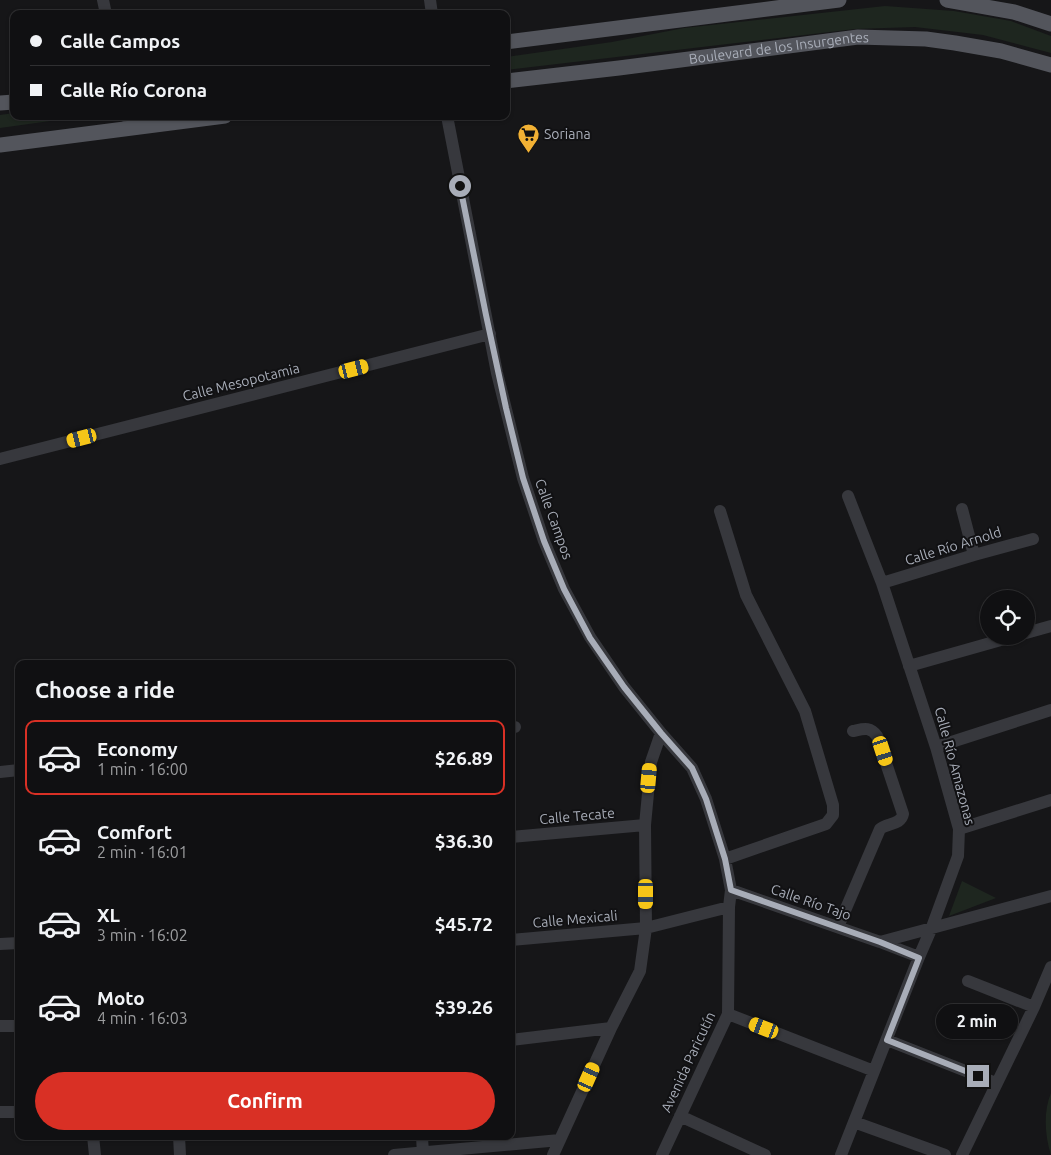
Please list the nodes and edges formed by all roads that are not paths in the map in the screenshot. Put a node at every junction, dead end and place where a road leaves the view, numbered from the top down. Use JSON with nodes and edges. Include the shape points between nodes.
{"nodes":[{"id":1,"x":838,"y":0,"type":"edge"},
{"id":2,"x":947,"y":0,"type":"edge"},
{"id":3,"x":1051,"y":24,"type":"edge"},
{"id":4,"x":510,"y":41,"type":"edge"},
{"id":5,"x":1051,"y":65,"type":"edge"},
{"id":6,"x":510,"y":81,"type":"edge"},
{"id":7,"x":160,"y":120,"type":"edge"},
{"id":8,"x":448,"y":120,"type":"edge"},
{"id":9,"x":128,"y":122,"type":"edge"},
{"id":10,"x":0,"y":145,"type":"edge"},
{"id":11,"x":490,"y":334,"type":"junction"},
{"id":12,"x":0,"y":459,"type":"edge"},
{"id":13,"x":848,"y":496,"type":"dead end"},
{"id":14,"x":962,"y":509,"type":"dead end"},
{"id":15,"x":720,"y":511,"type":"dead end"},
{"id":16,"x":1032,"y":539,"type":"dead end"},
{"id":17,"x":974,"y":555,"type":"junction"},
{"id":18,"x":882,"y":584,"type":"junction"},
{"id":19,"x":1051,"y":626,"type":"edge"},
{"id":20,"x":1035,"y":630,"type":"edge"},
{"id":21,"x":983,"y":645,"type":"edge"},
{"id":22,"x":909,"y":666,"type":"junction"},
{"id":23,"x":1051,"y":710,"type":"edge"},
{"id":24,"x":853,"y":731,"type":"dead end"},
{"id":25,"x":661,"y":733,"type":"junction"},
{"id":26,"x":936,"y":747,"type":"junction"},
{"id":27,"x":15,"y":770,"type":"edge"},
{"id":28,"x":0,"y":772,"type":"edge"},
{"id":29,"x":1051,"y":800,"type":"edge"},
{"id":30,"x":645,"y":825,"type":"junction"},
{"id":31,"x":959,"y":829,"type":"junction"},
{"id":32,"x":515,"y":837,"type":"edge"},
{"id":33,"x":725,"y":859,"type":"junction"},
{"id":34,"x":731,"y":890,"type":"junction"},
{"id":35,"x":1051,"y":896,"type":"edge"},
{"id":36,"x":729,"y":907,"type":"junction"},
{"id":37,"x":838,"y":927,"type":"junction"},
{"id":38,"x":932,"y":927,"type":"junction"},
{"id":39,"x":646,"y":928,"type":"junction"},
{"id":40,"x":515,"y":940,"type":"edge"},
{"id":41,"x":880,"y":942,"type":"junction"},
{"id":42,"x":15,"y":943,"type":"edge"},
{"id":43,"x":0,"y":944,"type":"edge"},
{"id":44,"x":919,"y":958,"type":"junction"},
{"id":45,"x":1051,"y":967,"type":"edge"},
{"id":46,"x":968,"y":980,"type":"dead end"},
{"id":47,"x":1034,"y":1008,"type":"junction"},
{"id":48,"x":728,"y":1014,"type":"junction"},
{"id":49,"x":0,"y":1026,"type":"edge"},
{"id":50,"x":15,"y":1026,"type":"edge"},
{"id":51,"x":611,"y":1028,"type":"junction"},
{"id":52,"x":515,"y":1040,"type":"edge"},
{"id":53,"x":887,"y":1040,"type":"junction"},
{"id":54,"x":874,"y":1071,"type":"junction"},
{"id":55,"x":996,"y":1083,"type":"junction"},
{"id":56,"x":0,"y":1112,"type":"edge"},
{"id":57,"x":15,"y":1112,"type":"edge"},
{"id":58,"x":680,"y":1116,"type":"junction"},
{"id":59,"x":854,"y":1122,"type":"junction"},
{"id":60,"x":93,"y":1140,"type":"edge"},
{"id":61,"x":179,"y":1140,"type":"edge"},
{"id":62,"x":422,"y":1140,"type":"edge"},
{"id":63,"x":560,"y":1140,"type":"junction"},
{"id":64,"x":423,"y":1154,"type":"edge"},
{"id":65,"x":95,"y":1155,"type":"edge"},
{"id":66,"x":180,"y":1155,"type":"edge"},
{"id":67,"x":394,"y":1155,"type":"edge"},
{"id":68,"x":553,"y":1155,"type":"edge"},
{"id":69,"x":662,"y":1155,"type":"edge"},
{"id":70,"x":765,"y":1155,"type":"edge"},
{"id":71,"x":842,"y":1155,"type":"edge"},
{"id":72,"x":945,"y":1155,"type":"edge"},
{"id":73,"x":962,"y":1155,"type":"edge"}],
"edges":[{"from":1,"to":4,"type":"main road"},
{"from":2,"to":3,"type":"main road","via":[[1014,12]]},
{"from":5,"to":6,"type":"main road","name":"Boulevard de los Insurgentes","via":[[955,43],[858,36]]},
{"from":7,"to":9,"type":"main road"},
{"from":8,"to":11,"type":"street","name":"Calle Campos"},
{"from":9,"to":10,"type":"main road"},
{"from":11,"to":12,"type":"street","name":"Calle Mesopotamia"},
{"from":11,"to":25,"type":"street","name":"Calle Campos","via":[[523,478],[564,589],[590,638]]},
{"from":13,"to":18,"type":"street","name":"Calle Río Amazonas"},
{"from":14,"to":17,"type":"street"},
{"from":15,"to":33,"type":"street","via":[[746,595],[805,711],[833,805],[833,815],[826,824]]},
{"from":16,"to":17,"type":"street","name":"Calle Río Arnold"},
{"from":17,"to":18,"type":"street","name":"Calle Río Arnold"},
{"from":18,"to":22,"type":"street","name":"Calle Río Amazonas"},
{"from":19,"to":20,"type":"street"},
{"from":21,"to":22,"type":"street"},
{"from":22,"to":26,"type":"street","name":"Calle Río Amazonas"},
{"from":23,"to":26,"type":"street"},
{"from":24,"to":37,"type":"street","via":[[868,729],[878,736],[903,814],[900,821],[880,829]]},
{"from":25,"to":30,"type":"street","via":[[651,762]]},
{"from":25,"to":33,"type":"street","name":"Calle Campos","via":[[692,768],[706,799]]},
{"from":26,"to":31,"type":"street","name":"Calle Río Amazonas"},
{"from":27,"to":28,"type":"street"},
{"from":29,"to":31,"type":"street"},
{"from":30,"to":32,"type":"street","name":"Calle Tecate"},
{"from":30,"to":39,"type":"street"},
{"from":31,"to":38,"type":"street","name":"Calle Río Amazonas","via":[[958,856]]},
{"from":33,"to":34,"type":"street","name":"Calle Campos"},
{"from":34,"to":36,"type":"street","name":"Avenida Paricutín"},
{"from":34,"to":37,"type":"street","name":"Calle Río Tajo"},
{"from":35,"to":38,"type":"street"},
{"from":36,"to":39,"type":"street","name":"Calle Mexicali"},
{"from":36,"to":48,"type":"street","name":"Avenida Paricutín"},
{"from":37,"to":41,"type":"street","name":"Calle Río Tajo"},
{"from":38,"to":41,"type":"street"},
{"from":38,"to":44,"type":"street","name":"Calle Río Amazonas"},
{"from":39,"to":40,"type":"street","name":"Calle Mexicali"},
{"from":39,"to":51,"type":"street","via":[[640,971]]},
{"from":41,"to":44,"type":"street","name":"Calle Río Tajo"},
{"from":42,"to":43,"type":"street"},
{"from":44,"to":53,"type":"street","name":"Calle Río Amazonas"},
{"from":45,"to":47,"type":"street"},
{"from":46,"to":47,"type":"street"},
{"from":47,"to":55,"type":"street"},
{"from":48,"to":54,"type":"street"},
{"from":48,"to":58,"type":"street","name":"Avenida Paricutín"},
{"from":49,"to":50,"type":"street"},
{"from":51,"to":52,"type":"street"},
{"from":51,"to":63,"type":"street"},
{"from":53,"to":54,"type":"street","name":"Calle Río Amazonas"},
{"from":53,"to":55,"type":"street"},
{"from":54,"to":59,"type":"street","name":"Calle Río Amazonas"},
{"from":55,"to":73,"type":"street"},
{"from":56,"to":57,"type":"street"},
{"from":58,"to":69,"type":"street","name":"Avenida Paricutín"},
{"from":58,"to":70,"type":"street"},
{"from":59,"to":71,"type":"street","name":"Calle Río Amazonas"},
{"from":59,"to":72,"type":"street"},
{"from":60,"to":65,"type":"street"},
{"from":61,"to":66,"type":"street"},
{"from":62,"to":64,"type":"street"},
{"from":63,"to":64,"type":"street"},
{"from":63,"to":68,"type":"street"},
{"from":64,"to":67,"type":"street"}]}
